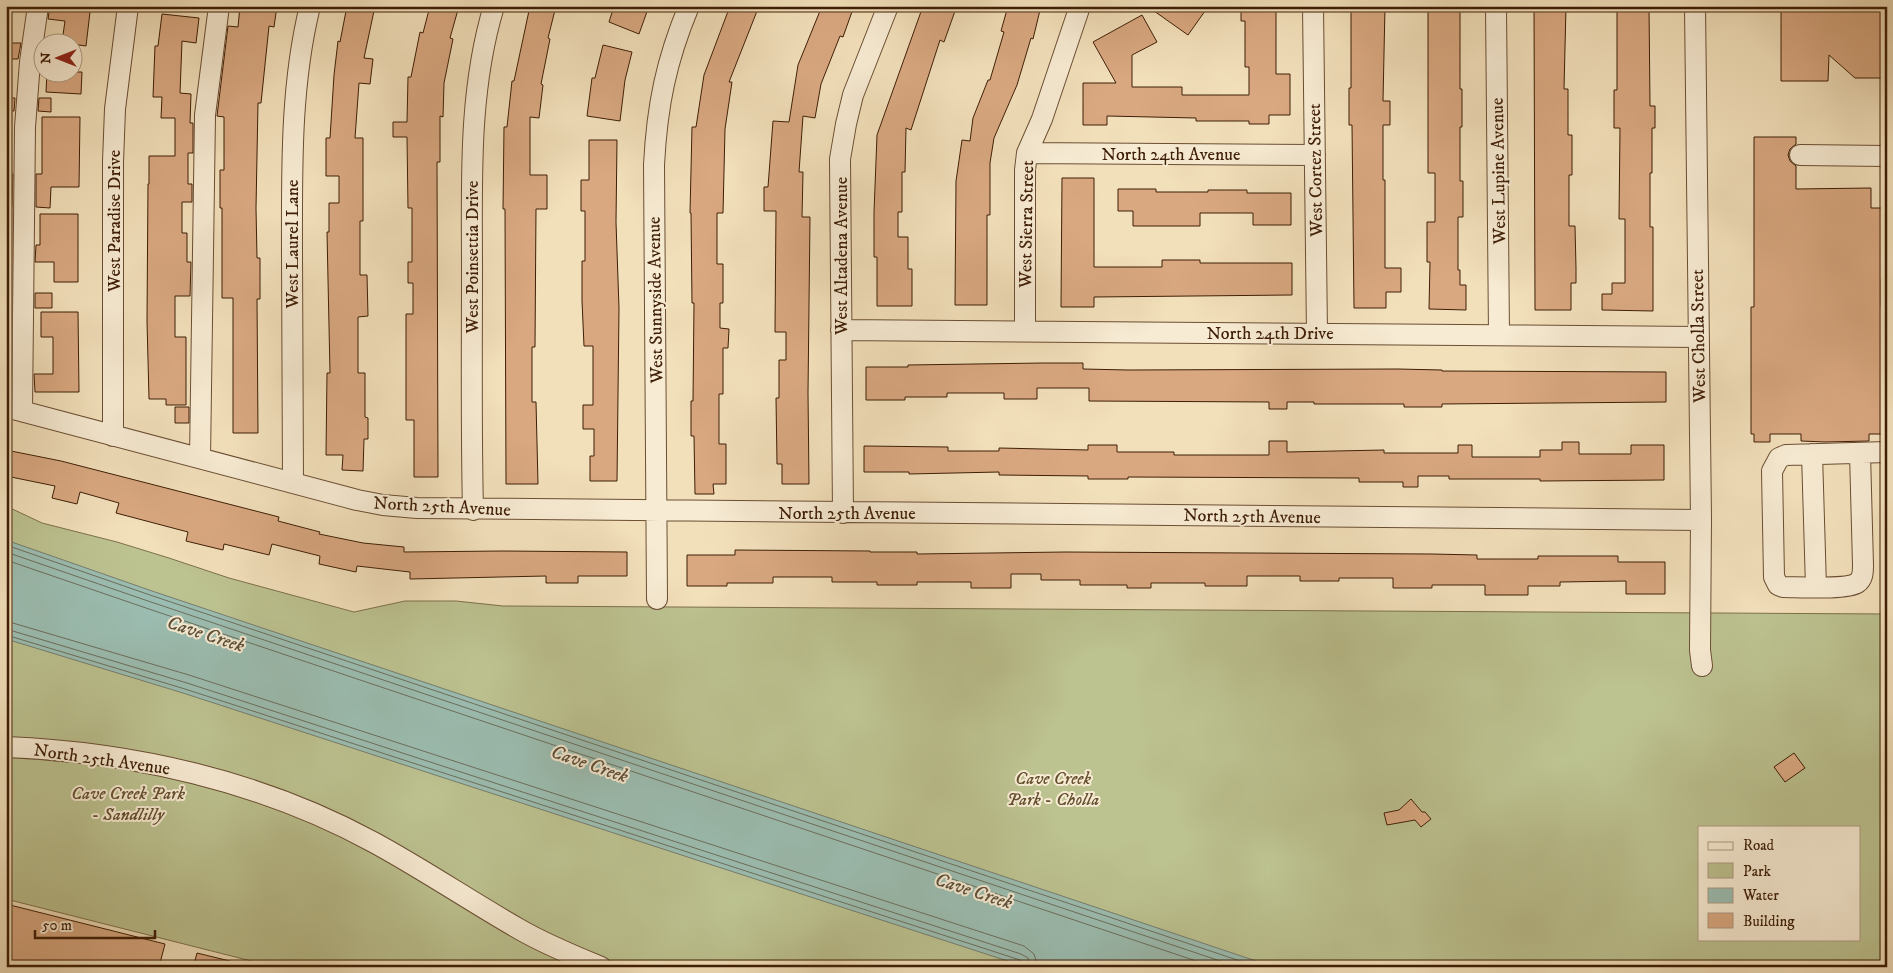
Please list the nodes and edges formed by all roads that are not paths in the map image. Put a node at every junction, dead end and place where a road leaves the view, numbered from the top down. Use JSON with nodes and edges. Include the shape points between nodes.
{"nodes":[{"id":1,"x":38,"y":6,"type":"edge"},
{"id":2,"x":128,"y":6,"type":"edge"},
{"id":3,"x":219,"y":6,"type":"edge"},
{"id":4,"x":310,"y":6,"type":"edge"},
{"id":5,"x":494,"y":6,"type":"edge"},
{"id":6,"x":689,"y":6,"type":"edge"},
{"id":7,"x":888,"y":6,"type":"edge"},
{"id":8,"x":1080,"y":6,"type":"edge"},
{"id":9,"x":1313,"y":6,"type":"edge"},
{"id":10,"x":1496,"y":6,"type":"edge"},
{"id":11,"x":1695,"y":6,"type":"edge"},
{"id":12,"x":1027,"y":153,"type":"junction"},
{"id":13,"x":1315,"y":155,"type":"junction"},
{"id":14,"x":1800,"y":155,"type":"dead end"},
{"id":15,"x":1887,"y":156,"type":"edge"},
{"id":16,"x":842,"y":330,"type":"junction"},
{"id":17,"x":1025,"y":331,"type":"junction"},
{"id":18,"x":1317,"y":334,"type":"junction"},
{"id":19,"x":1500,"y":335,"type":"junction"},
{"id":20,"x":1698,"y":337,"type":"junction"},
{"id":21,"x":14,"y":409,"type":"edge"},
{"id":22,"x":113,"y":436,"type":"junction"},
{"id":23,"x":1887,"y":452,"type":"edge"},
{"id":24,"x":1860,"y":453,"type":"junction"},
{"id":25,"x":1812,"y":454,"type":"junction"},
{"id":26,"x":200,"y":458,"type":"junction"},
{"id":27,"x":293,"y":482,"type":"junction"},
{"id":28,"x":473,"y":510,"type":"junction"},
{"id":29,"x":657,"y":511,"type":"junction"},
{"id":30,"x":843,"y":513,"type":"junction"},
{"id":31,"x":1701,"y":520,"type":"junction"},
{"id":32,"x":1816,"y":587,"type":"junction"},
{"id":33,"x":657,"y":599,"type":"dead end"},
{"id":34,"x":1702,"y":666,"type":"dead end"},
{"id":35,"x":6,"y":747,"type":"edge"},
{"id":36,"x":602,"y":967,"type":"edge"}],
"edges":[{"from":1,"to":21,"type":"street","via":[[24,128]]},
{"from":2,"to":22,"type":"street","name":"West Paradise Drive","via":[[115,109],[113,162]]},
{"from":3,"to":26,"type":"street","via":[[205,115]]},
{"from":4,"to":27,"type":"street","name":"West Laurel Lane","via":[[294,115],[292,168]]},
{"from":5,"to":28,"type":"street","name":"West Poinsettia Drive","via":[[478,76],[472,158]]},
{"from":6,"to":29,"type":"street","name":"West Sunnyside Avenue","via":[[674,40],[656,127]]},
{"from":7,"to":16,"type":"street","name":"West Altadena Avenue","via":[[853,94],[840,159]]},
{"from":8,"to":12,"type":"street","name":"West Sierra Street","via":[[1042,119]]},
{"from":9,"to":13,"type":"street","name":"West Cortez Street"},
{"from":10,"to":19,"type":"street","name":"West Lupine Avenue"},
{"from":11,"to":20,"type":"street","name":"West Cholla Street"},
{"from":12,"to":13,"type":"street","name":"North 24th Avenue"},
{"from":12,"to":17,"type":"street","name":"West Sierra Street"},
{"from":13,"to":18,"type":"street","name":"West Cortez Street"},
{"from":14,"to":15,"type":"street"},
{"from":16,"to":17,"type":"street","name":"North 24th Drive"},
{"from":16,"to":30,"type":"street","name":"West Altadena Avenue"},
{"from":17,"to":18,"type":"street","name":"North 24th Drive"},
{"from":18,"to":19,"type":"street","name":"North 24th Drive"},
{"from":19,"to":20,"type":"street","name":"North 24th Drive"},
{"from":20,"to":31,"type":"street","name":"West Cholla Street"},
{"from":21,"to":22,"type":"street","name":"North 25th Avenue"},
{"from":22,"to":26,"type":"street","name":"North 25th Avenue"},
{"from":23,"to":24,"type":"street"},
{"from":24,"to":25,"type":"street"},
{"from":24,"to":32,"type":"street","via":[[1862,576],[1852,585]]},
{"from":25,"to":32,"type":"street"},
{"from":25,"to":32,"type":"street","via":[[1786,455],[1779,458],[1772,471],[1774,577],[1783,587]]},
{"from":26,"to":27,"type":"street","name":"North 25th Avenue"},
{"from":27,"to":28,"type":"street","name":"North 25th Avenue","via":[[382,505]]},
{"from":28,"to":29,"type":"street","name":"North 25th Avenue"},
{"from":29,"to":30,"type":"street","name":"North 25th Avenue"},
{"from":29,"to":33,"type":"street","name":"West Sunnyside Avenue"},
{"from":30,"to":31,"type":"street","name":"North 25th Avenue"},
{"from":31,"to":34,"type":"street","name":"West Cholla Street"},
{"from":35,"to":36,"type":"street","name":"North 25th Avenue","via":[[43,748],[136,760],[201,775],[291,804],[371,840],[520,930]]}]}
